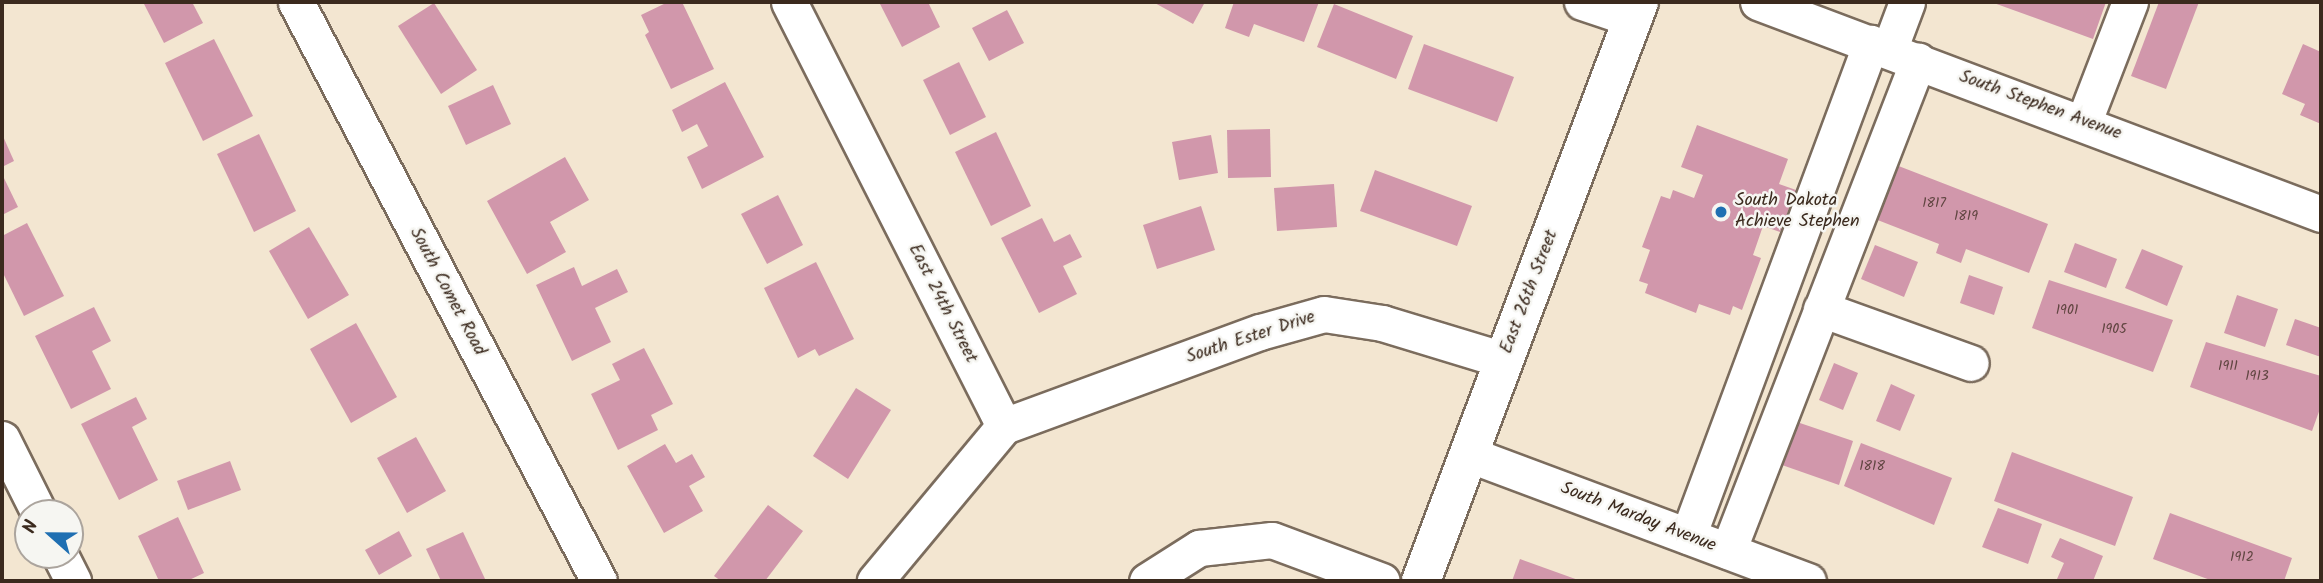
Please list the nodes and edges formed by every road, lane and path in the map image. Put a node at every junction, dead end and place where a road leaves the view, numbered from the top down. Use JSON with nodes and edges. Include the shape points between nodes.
{"nodes":[{"id":1,"x":296,"y":2,"type":"edge"},
{"id":2,"x":789,"y":2,"type":"edge"},
{"id":3,"x":1582,"y":2,"type":"edge"},
{"id":4,"x":1758,"y":2,"type":"edge"},
{"id":5,"x":1907,"y":2,"type":"edge"},
{"id":6,"x":2130,"y":2,"type":"edge"},
{"id":7,"x":1636,"y":10,"type":"edge"},
{"id":8,"x":1893,"y":51,"type":"junction"},
{"id":9,"x":2084,"y":121,"type":"junction"},
{"id":10,"x":2321,"y":214,"type":"edge"},
{"id":11,"x":1821,"y":309,"type":"junction"},
{"id":12,"x":1504,"y":360,"type":"junction"},
{"id":13,"x":1970,"y":363,"type":"dead end"},
{"id":14,"x":1004,"y":426,"type":"junction"},
{"id":15,"x":2,"y":439,"type":"edge"},
{"id":16,"x":1468,"y":454,"type":"junction"},
{"id":17,"x":32,"y":499,"type":"edge"},
{"id":18,"x":1688,"y":536,"type":"junction"},
{"id":19,"x":1728,"y":551,"type":"junction"},
{"id":20,"x":599,"y":581,"type":"edge"},
{"id":21,"x":875,"y":581,"type":"edge"},
{"id":22,"x":1147,"y":581,"type":"edge"},
{"id":23,"x":1382,"y":581,"type":"edge"},
{"id":24,"x":1421,"y":581,"type":"edge"},
{"id":25,"x":1808,"y":581,"type":"edge"}],
"edges":[{"from":1,"to":20,"type":"street","name":"South Comet Road"},
{"from":2,"to":14,"type":"street","name":"East 24th Street"},
{"from":3,"to":7,"type":"street"},
{"from":4,"to":8,"type":"street","name":"South Stephen Avenue"},
{"from":5,"to":8,"type":"street"},
{"from":6,"to":9,"type":"street"},
{"from":7,"to":12,"type":"main road","name":"East 26th Street"},
{"from":8,"to":9,"type":"street","name":"South Stephen Avenue"},
{"from":8,"to":11,"type":"street"},
{"from":8,"to":18,"type":"street"},
{"from":9,"to":10,"type":"street","name":"South Stephen Avenue"},
{"from":11,"to":13,"type":"street"},
{"from":11,"to":19,"type":"street"},
{"from":12,"to":14,"type":"street","name":"South Ester Drive","via":[[1382,323],[1324,314],[1260,332]]},
{"from":12,"to":16,"type":"main road","name":"East 26th Street"},
{"from":14,"to":21,"type":"street"},
{"from":15,"to":17,"type":"street"},
{"from":16,"to":18,"type":"street","name":"South Marday Avenue"},
{"from":16,"to":24,"type":"main road","name":"East 26th Street"},
{"from":18,"to":19,"type":"street","name":"South Marday Avenue"},
{"from":19,"to":25,"type":"street","name":"South Marday Avenue"},
{"from":22,"to":23,"type":"street","via":[[1199,548],[1272,540]]}]}
